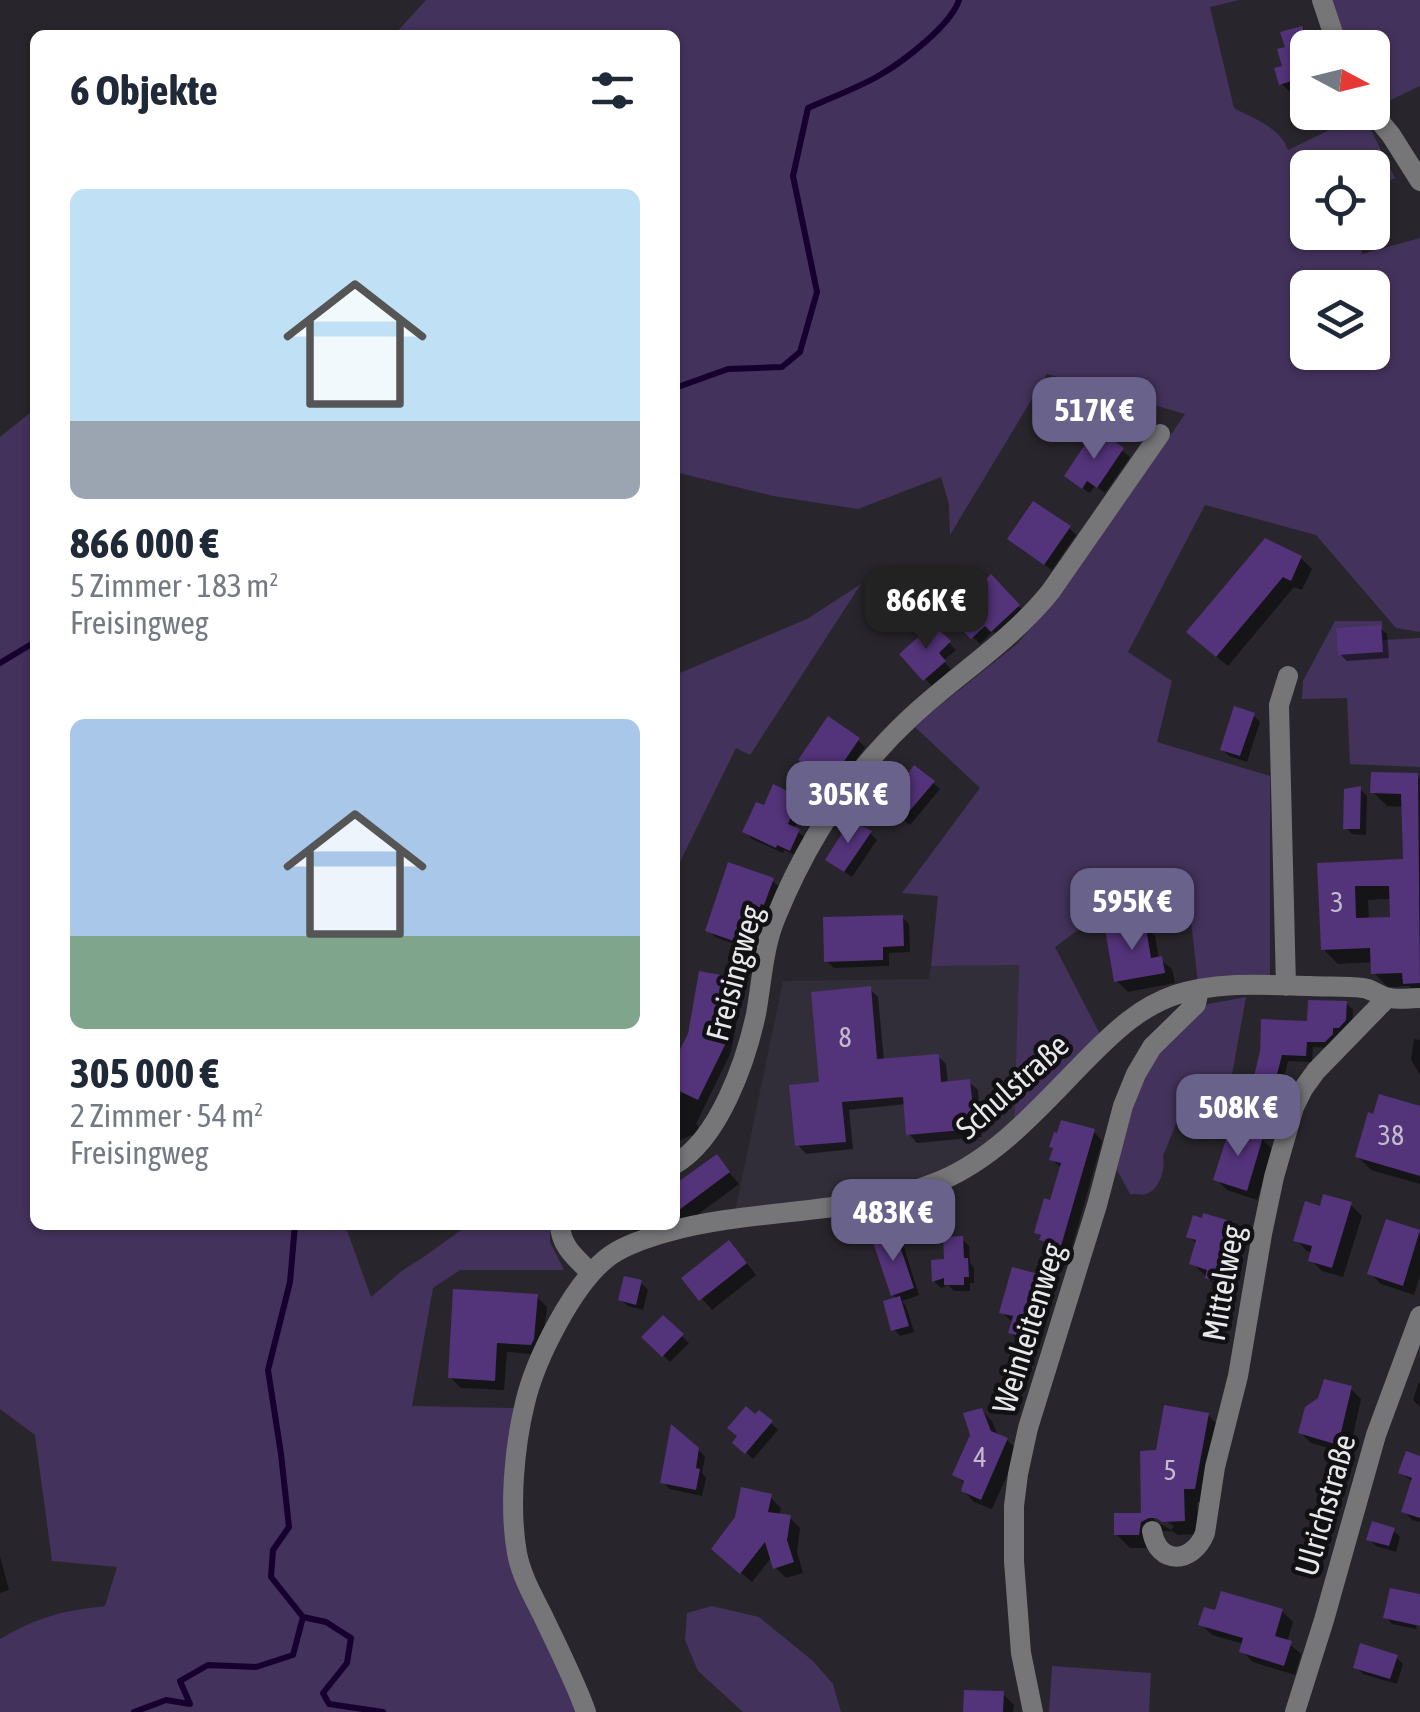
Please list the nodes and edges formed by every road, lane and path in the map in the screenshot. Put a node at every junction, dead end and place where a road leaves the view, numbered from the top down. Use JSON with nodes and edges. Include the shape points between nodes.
{"nodes":[{"id":1,"x":1322,"y":0,"type":"edge"},
{"id":2,"x":1332,"y":30,"type":"edge"},
{"id":3,"x":1387,"y":130,"type":"edge"},
{"id":4,"x":1420,"y":181,"type":"edge"},
{"id":5,"x":1160,"y":434,"type":"dead end"},
{"id":6,"x":1288,"y":676,"type":"dead end"},
{"id":7,"x":1286,"y":986,"type":"junction"},
{"id":8,"x":1199,"y":990,"type":"junction"},
{"id":9,"x":1386,"y":998,"type":"junction"},
{"id":10,"x":1420,"y":998,"type":"edge"},
{"id":11,"x":680,"y":1160,"type":"edge"},
{"id":12,"x":680,"y":1229,"type":"edge"},
{"id":13,"x":560,"y":1230,"type":"edge"},
{"id":14,"x":676,"y":1230,"type":"edge"},
{"id":15,"x":590,"y":1273,"type":"junction"},
{"id":16,"x":1420,"y":1316,"type":"edge"},
{"id":17,"x":1152,"y":1532,"type":"dead end"},
{"id":18,"x":586,"y":1712,"type":"edge"},
{"id":19,"x":1032,"y":1712,"type":"edge"},
{"id":20,"x":1295,"y":1712,"type":"edge"}],
"edges":[{"from":1,"to":2,"type":"street"},
{"from":3,"to":4,"type":"street"},
{"from":5,"to":11,"type":"street","name":"Freisingweg","via":[[1032,615],[908,720],[820,826],[772,929],[734,1084],[698,1146]]},
{"from":6,"to":7,"type":"street","via":[[1279,705]]},
{"from":7,"to":8,"type":"street","name":"Schulstraße"},
{"from":7,"to":9,"type":"street","name":"Schulstraße","via":[[1362,988]]},
{"from":8,"to":12,"type":"street","name":"Schulstraße","via":[[1148,1006],[1122,1025],[1000,1144],[943,1180],[875,1201]]},
{"from":8,"to":19,"type":"street","name":"Weinleitenweg","via":[[1196,1004],[1152,1047],[1123,1106],[1028,1428],[1014,1506],[1014,1561]]},
{"from":9,"to":10,"type":"street","name":"Schulstraße"},
{"from":9,"to":17,"type":"street","name":"Mittelweg","via":[[1316,1071],[1294,1107],[1274,1176],[1201,1545],[1172,1556],[1160,1550]]},
{"from":13,"to":15,"type":"street","via":[[567,1249]]},
{"from":14,"to":15,"type":"street","name":"Schulstraße","via":[[632,1244]]},
{"from":15,"to":18,"type":"street","name":"Schulstraße","via":[[528,1390],[514,1491],[517,1556]]},
{"from":16,"to":20,"type":"street","name":"Ulrichstraße","via":[[1376,1436]]}]}
